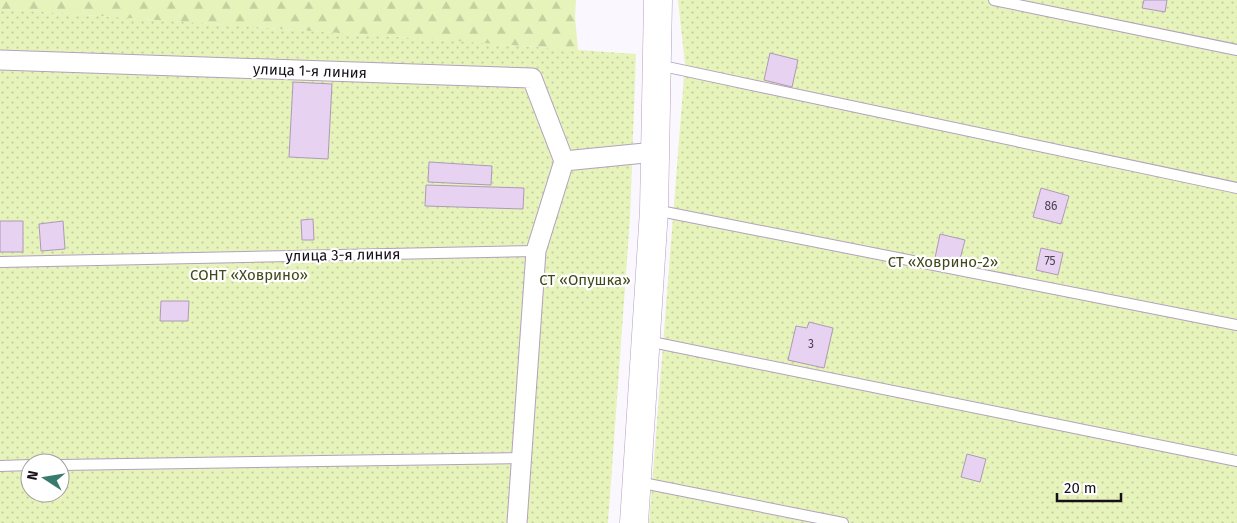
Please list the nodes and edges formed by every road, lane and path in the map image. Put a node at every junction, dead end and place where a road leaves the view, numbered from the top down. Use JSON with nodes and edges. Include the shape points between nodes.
{"nodes":[{"id":1,"x":658,"y":0,"type":"edge"},
{"id":2,"x":994,"y":0,"type":"edge"},
{"id":3,"x":1237,"y":50,"type":"edge"},
{"id":4,"x":0,"y":60,"type":"edge"},
{"id":5,"x":657,"y":65,"type":"junction"},
{"id":6,"x":655,"y":152,"type":"junction"},
{"id":7,"x":564,"y":161,"type":"junction"},
{"id":8,"x":1237,"y":188,"type":"edge"},
{"id":9,"x":654,"y":210,"type":"junction"},
{"id":10,"x":536,"y":251,"type":"junction"},
{"id":11,"x":0,"y":262,"type":"edge"},
{"id":12,"x":1237,"y":325,"type":"edge"},
{"id":13,"x":646,"y":341,"type":"junction"},
{"id":14,"x":523,"y":458,"type":"junction"},
{"id":15,"x":1237,"y":461,"type":"edge"},
{"id":16,"x":20,"y":465,"type":"edge"},
{"id":17,"x":70,"y":465,"type":"edge"},
{"id":18,"x":0,"y":466,"type":"edge"},
{"id":19,"x":637,"y":482,"type":"junction"},
{"id":20,"x":517,"y":523,"type":"edge"},
{"id":21,"x":634,"y":523,"type":"edge"},
{"id":22,"x":843,"y":523,"type":"edge"}],
"edges":[{"from":1,"to":5,"type":"street"},
{"from":2,"to":3,"type":"lane"},
{"from":4,"to":7,"type":"street","name":"улица 1-я линия","via":[[532,78]]},
{"from":5,"to":6,"type":"street"},
{"from":5,"to":8,"type":"lane"},
{"from":6,"to":7,"type":"street"},
{"from":6,"to":9,"type":"street"},
{"from":7,"to":10,"type":"street"},
{"from":9,"to":12,"type":"lane"},
{"from":9,"to":13,"type":"street"},
{"from":10,"to":11,"type":"lane","name":"улица 3-я линия"},
{"from":10,"to":14,"type":"street"},
{"from":13,"to":15,"type":"lane"},
{"from":13,"to":19,"type":"street"},
{"from":14,"to":17,"type":"lane"},
{"from":14,"to":20,"type":"street"},
{"from":16,"to":18,"type":"lane"},
{"from":19,"to":21,"type":"street"},
{"from":19,"to":22,"type":"lane"}]}
